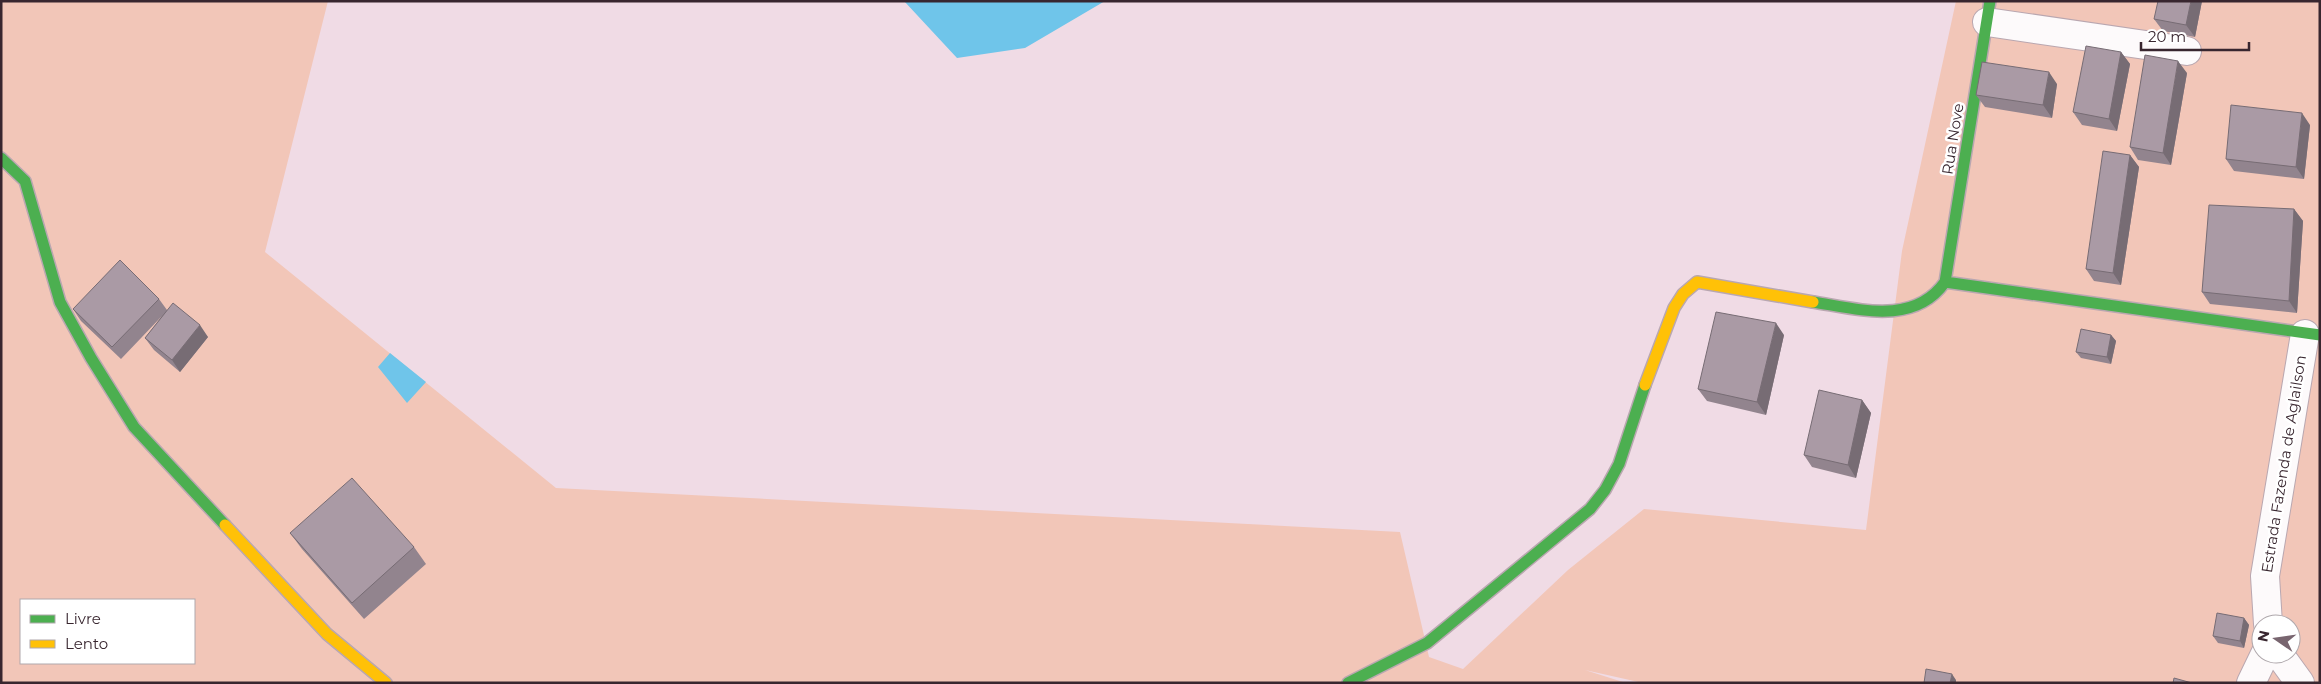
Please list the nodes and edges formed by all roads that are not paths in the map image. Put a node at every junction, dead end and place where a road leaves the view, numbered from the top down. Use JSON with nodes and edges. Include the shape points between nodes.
{"nodes":[{"id":1,"x":1989,"y":12,"type":"edge"},
{"id":2,"x":2187,"y":50,"type":"dead end"},
{"id":3,"x":1,"y":158,"type":"edge"},
{"id":4,"x":1945,"y":282,"type":"junction"},
{"id":5,"x":2312,"y":335,"type":"edge"},
{"id":6,"x":2267,"y":614,"type":"edge"},
{"id":7,"x":2260,"y":664,"type":"edge"},
{"id":8,"x":2286,"y":664,"type":"edge"},
{"id":9,"x":386,"y":683,"type":"edge"},
{"id":10,"x":1348,"y":683,"type":"edge"},
{"id":11,"x":2251,"y":683,"type":"edge"},
{"id":12,"x":2300,"y":683,"type":"edge"}],
"edges":[{"from":1,"to":2,"type":"street"},
{"from":1,"to":4,"type":"street","name":"Rua Nove"},
{"from":3,"to":9,"type":"street","via":[[25,181],[60,302],[134,427],[327,634]]},
{"from":4,"to":5,"type":"street"},
{"from":4,"to":10,"type":"street","via":[[1922,304],[1896,312],[1863,310],[1697,282],[1683,294],[1674,308],[1633,416],[1619,464],[1590,509],[1427,642]]},
{"from":5,"to":6,"type":"street","name":"Estrada Fazenda de Aglailson","via":[[2265,576]]},
{"from":7,"to":11,"type":"street"},
{"from":8,"to":12,"type":"street"}]}
